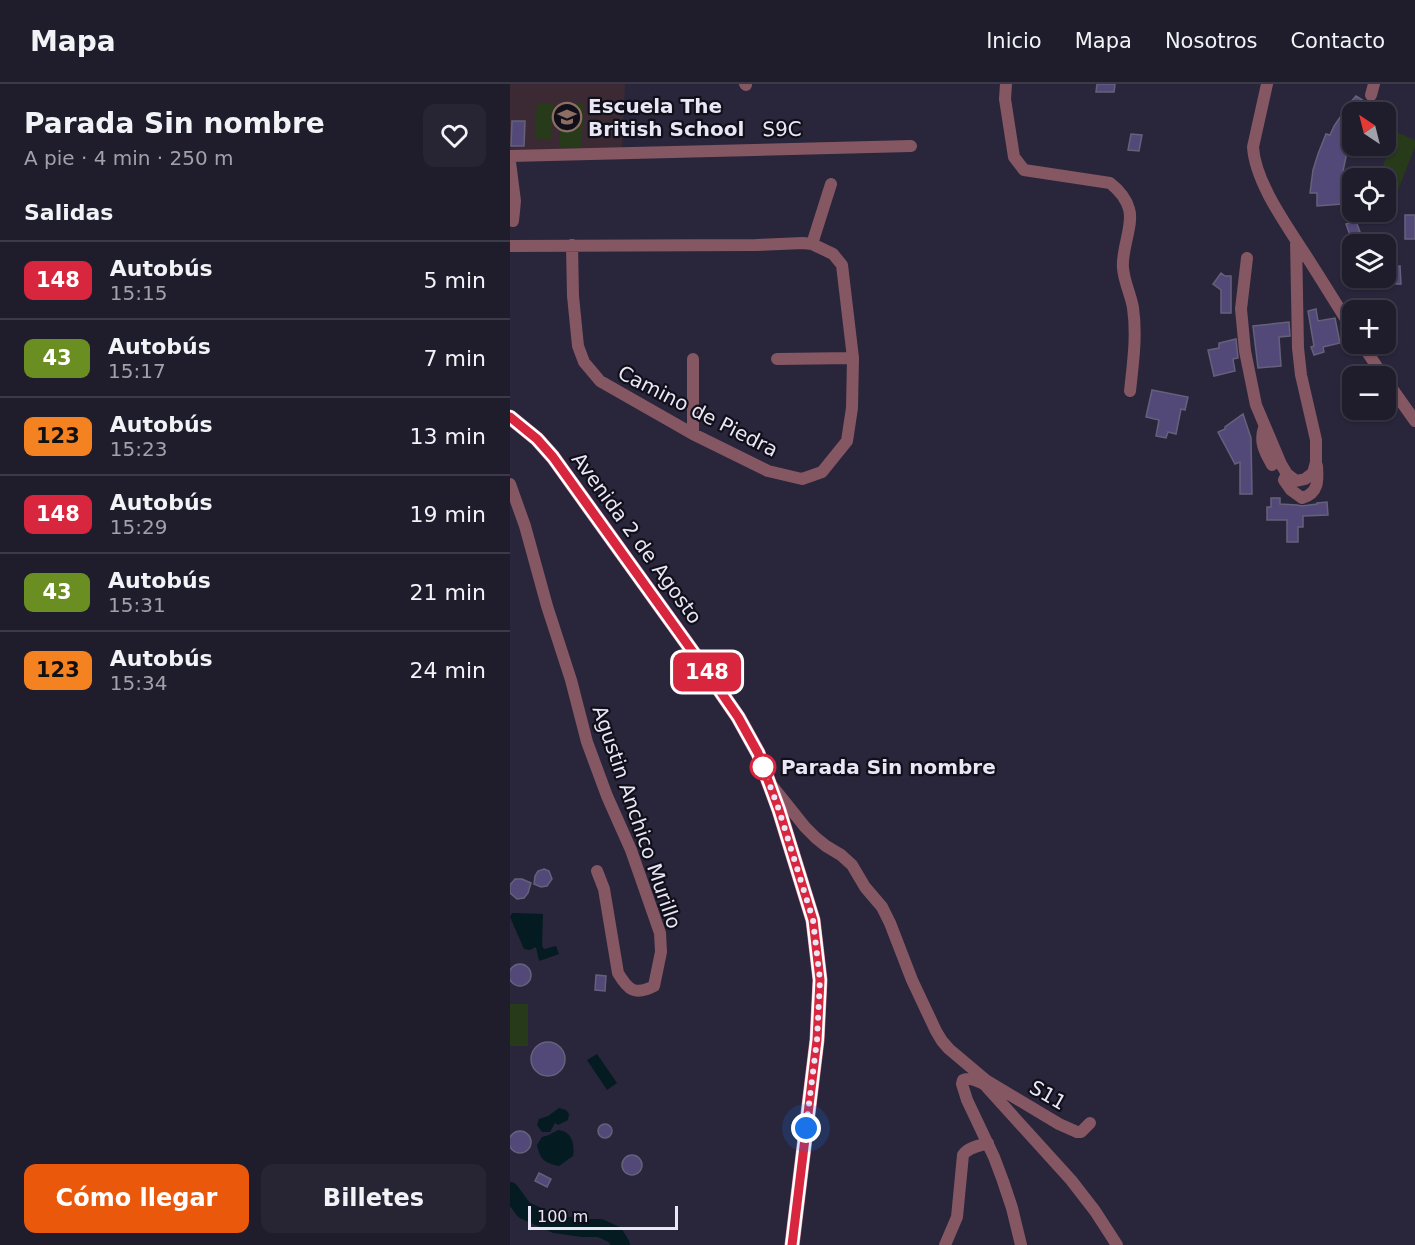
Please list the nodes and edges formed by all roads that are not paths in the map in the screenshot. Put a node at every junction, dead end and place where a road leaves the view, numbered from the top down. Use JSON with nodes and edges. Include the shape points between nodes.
{"nodes":[{"id":1,"x":1006,"y":84,"type":"edge"},
{"id":2,"x":1267,"y":84,"type":"edge"},
{"id":3,"x":911,"y":146,"type":"dead end"},
{"id":4,"x":510,"y":156,"type":"edge"},
{"id":5,"x":510,"y":162,"type":"edge"},
{"id":6,"x":831,"y":184,"type":"dead end"},
{"id":7,"x":513,"y":220,"type":"dead end"},
{"id":8,"x":1296,"y":240,"type":"junction"},
{"id":9,"x":812,"y":244,"type":"junction"},
{"id":10,"x":572,"y":245,"type":"junction"},
{"id":11,"x":510,"y":246,"type":"edge"},
{"id":12,"x":1247,"y":258,"type":"dead end"},
{"id":13,"x":1342,"y":313,"type":"edge"},
{"id":14,"x":853,"y":358,"type":"junction"},
{"id":15,"x":693,"y":359,"type":"dead end"},
{"id":16,"x":777,"y":359,"type":"dead end"},
{"id":17,"x":1130,"y":391,"type":"dead end"},
{"id":18,"x":1396,"y":394,"type":"edge"},
{"id":19,"x":510,"y":417,"type":"edge"},
{"id":20,"x":1415,"y":421,"type":"edge"},
{"id":21,"x":693,"y":434,"type":"junction"},
{"id":22,"x":1317,"y":462,"type":"junction"},
{"id":23,"x":1285,"y":477,"type":"junction"},
{"id":24,"x":510,"y":484,"type":"edge"},
{"id":25,"x":768,"y":782,"type":"junction"},
{"id":26,"x":597,"y":872,"type":"dead end"},
{"id":27,"x":985,"y":1082,"type":"junction"},
{"id":28,"x":1090,"y":1123,"type":"dead end"},
{"id":29,"x":988,"y":1143,"type":"junction"},
{"id":30,"x":792,"y":1245,"type":"edge"},
{"id":31,"x":945,"y":1245,"type":"edge"},
{"id":32,"x":1021,"y":1245,"type":"edge"},
{"id":33,"x":1117,"y":1245,"type":"edge"}],
"edges":[{"from":1,"to":17,"type":"street","via":[[1014,157],[1024,170],[1110,183],[1129,208],[1123,269],[1133,306],[1136,339]]},
{"from":2,"to":8,"type":"street","via":[[1254,156],[1272,200]]},
{"from":3,"to":4,"type":"street","name":"S9C"},
{"from":5,"to":7,"type":"street"},
{"from":6,"to":9,"type":"street"},
{"from":8,"to":13,"type":"street"},
{"from":8,"to":22,"type":"street","via":[[1298,348]]},
{"from":9,"to":10,"type":"street","name":"Camino de Piedra"},
{"from":9,"to":14,"type":"street","name":"Camino de Piedra","via":[[833,254],[842,265]]},
{"from":10,"to":11,"type":"street","name":"Camino de Piedra"},
{"from":10,"to":21,"type":"street","name":"Camino de Piedra","via":[[578,346],[584,362],[600,381]]},
{"from":12,"to":23,"type":"street","via":[[1241,309],[1245,351],[1256,405]]},
{"from":14,"to":16,"type":"street"},
{"from":14,"to":21,"type":"street","name":"Camino de Piedra","via":[[847,441],[822,472],[802,479],[768,471]]},
{"from":15,"to":21,"type":"street"},
{"from":18,"to":20,"type":"street"},
{"from":19,"to":25,"type":"main road","name":"Avenida 2 de Agosto","via":[[553,457],[698,659],[738,717],[758,753]]},
{"from":22,"to":23,"type":"street","via":[[1313,473],[1305,479]]},
{"from":22,"to":23,"type":"street","via":[[1318,480],[1310,496],[1297,495]]},
{"from":24,"to":26,"type":"street","name":"Agustin Anchico Murillo","via":[[587,742],[660,933],[661,952],[654,986],[645,991],[634,991],[618,973],[604,889]]},
{"from":25,"to":27,"type":"street","via":[[811,833],[852,865],[882,907],[942,1041]]},
{"from":25,"to":30,"type":"main road","name":"Avenida 2 de Agosto","via":[[813,920],[820,980],[817,1040]]},
{"from":27,"to":28,"type":"street","name":"S11","via":[[1072,1131],[1081,1132]]},
{"from":27,"to":29,"type":"street","via":[[968,1078],[962,1084]]},
{"from":27,"to":33,"type":"street","via":[[1071,1180]]},
{"from":29,"to":31,"type":"street","via":[[970,1148],[963,1155],[957,1217]]},
{"from":29,"to":32,"type":"street"}]}
